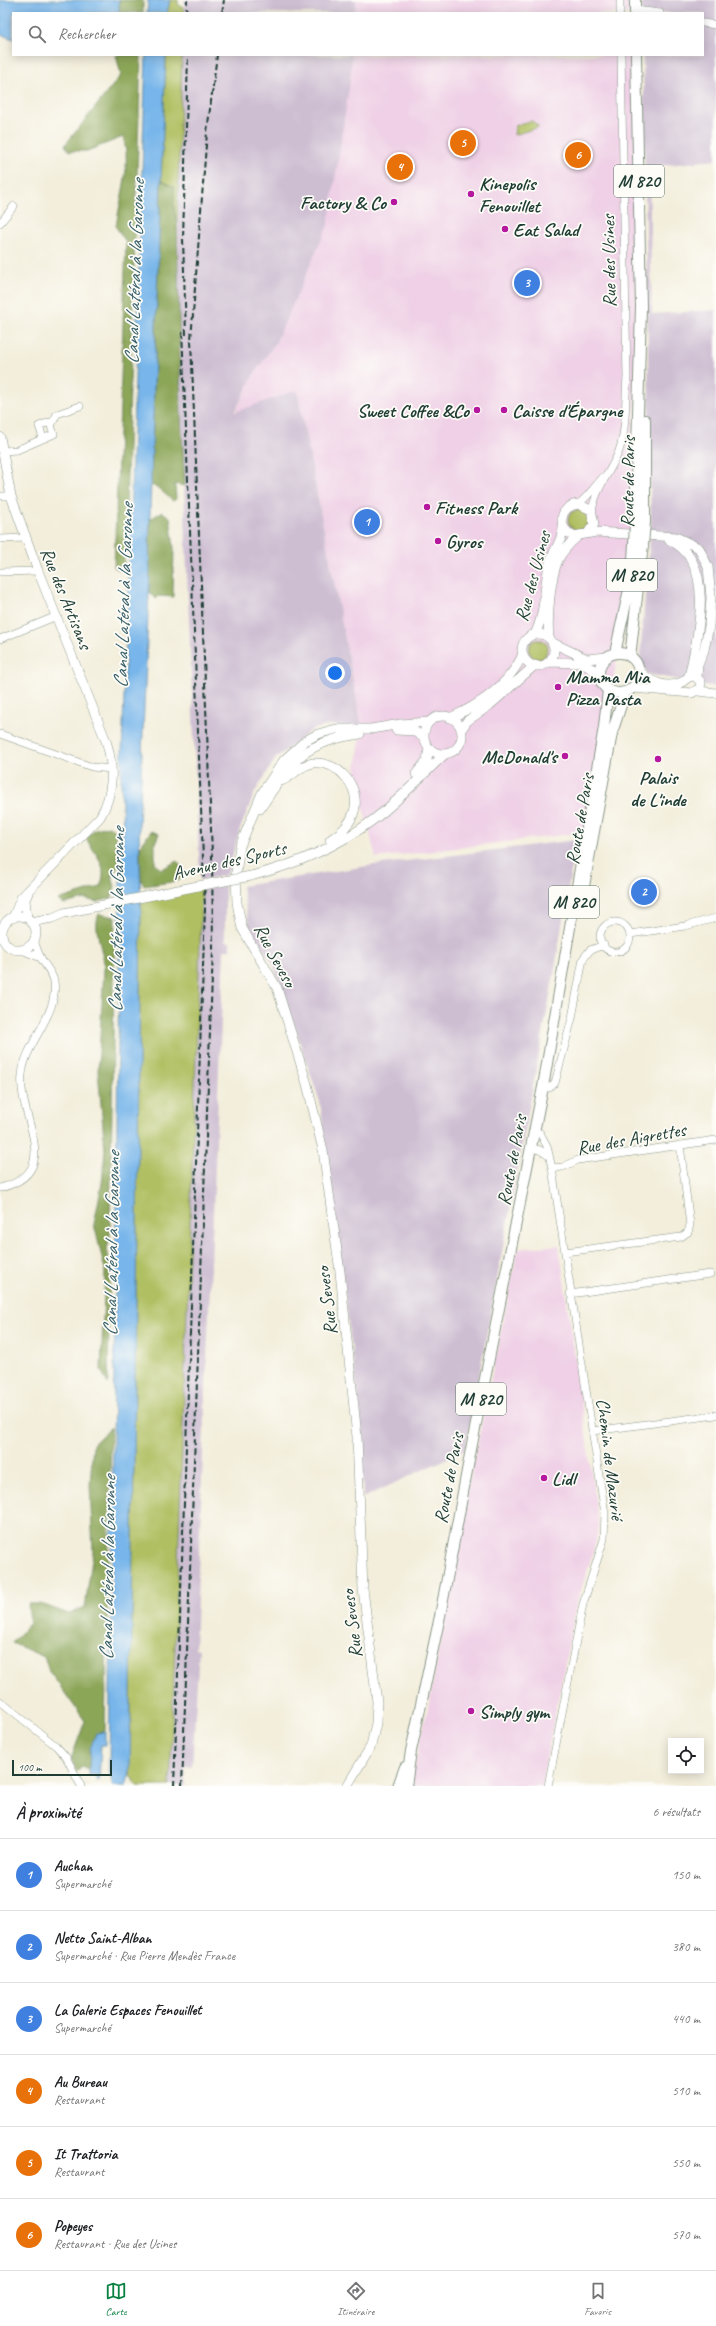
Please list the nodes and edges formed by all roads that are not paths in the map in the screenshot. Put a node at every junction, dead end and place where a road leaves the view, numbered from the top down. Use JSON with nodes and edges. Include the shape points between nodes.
{"nodes":[{"id":1,"x":620,"y":0,"type":"edge"},
{"id":2,"x":635,"y":8,"type":"edge"},
{"id":3,"x":620,"y":12,"type":"edge"},
{"id":4,"x":655,"y":12,"type":"edge"},
{"id":5,"x":704,"y":22,"type":"edge"},
{"id":6,"x":716,"y":25,"type":"edge"},
{"id":7,"x":621,"y":56,"type":"edge"},
{"id":8,"x":636,"y":56,"type":"edge"},
{"id":9,"x":14,"y":206,"type":"dead end"},
{"id":10,"x":0,"y":223,"type":"edge"},
{"id":11,"x":80,"y":406,"type":"dead end"},
{"id":12,"x":51,"y":426,"type":"junction"},
{"id":13,"x":0,"y":437,"type":"edge"},
{"id":14,"x":43,"y":438,"type":"junction"},
{"id":15,"x":3,"y":451,"type":"junction"},
{"id":16,"x":612,"y":464,"type":"junction"},
{"id":17,"x":0,"y":496,"type":"edge"},
{"id":18,"x":11,"y":496,"type":"junction"},
{"id":19,"x":579,"y":504,"type":"junction"},
{"id":20,"x":593,"y":516,"type":"junction"},
{"id":21,"x":563,"y":527,"type":"junction"},
{"id":22,"x":588,"y":533,"type":"junction"},
{"id":23,"x":614,"y":533,"type":"junction"},
{"id":24,"x":578,"y":536,"type":"junction"},
{"id":25,"x":658,"y":537,"type":"junction"},
{"id":26,"x":26,"y":538,"type":"junction"},
{"id":27,"x":0,"y":539,"type":"edge"},
{"id":28,"x":638,"y":545,"type":"junction"},
{"id":29,"x":38,"y":571,"type":"junction"},
{"id":30,"x":0,"y":572,"type":"edge"},
{"id":31,"x":713,"y":577,"type":"edge"},
{"id":32,"x":713,"y":592,"type":"edge"},
{"id":33,"x":56,"y":616,"type":"junction"},
{"id":34,"x":535,"y":634,"type":"junction"},
{"id":35,"x":0,"y":639,"type":"edge"},
{"id":36,"x":551,"y":641,"type":"junction"},
{"id":37,"x":523,"y":654,"type":"junction"},
{"id":38,"x":611,"y":655,"type":"junction"},
{"id":39,"x":630,"y":657,"type":"junction"},
{"id":40,"x":548,"y":662,"type":"junction"},
{"id":41,"x":535,"y":665,"type":"junction"},
{"id":42,"x":639,"y":670,"type":"junction"},
{"id":43,"x":599,"y":673,"type":"junction"},
{"id":44,"x":694,"y":682,"type":"junction"},
{"id":45,"x":608,"y":690,"type":"junction"},
{"id":46,"x":629,"y":690,"type":"junction"},
{"id":47,"x":714,"y":693,"type":"edge"},
{"id":48,"x":450,"y":718,"type":"junction"},
{"id":49,"x":429,"y":722,"type":"junction"},
{"id":50,"x":461,"y":730,"type":"junction"},
{"id":51,"x":0,"y":734,"type":"edge"},
{"id":52,"x":424,"y":738,"type":"junction"},
{"id":53,"x":429,"y":748,"type":"junction"},
{"id":54,"x":445,"y":754,"type":"junction"},
{"id":55,"x":111,"y":769,"type":"junction"},
{"id":56,"x":278,"y":781,"type":"junction"},
{"id":57,"x":249,"y":822,"type":"junction"},
{"id":58,"x":351,"y":835,"type":"junction"},
{"id":59,"x":298,"y":862,"type":"junction"},
{"id":60,"x":29,"y":891,"type":"junction"},
{"id":61,"x":13,"y":918,"type":"junction"},
{"id":62,"x":52,"y":918,"type":"junction"},
{"id":63,"x":716,"y":918,"type":"edge"},
{"id":64,"x":29,"y":920,"type":"junction"},
{"id":65,"x":1,"y":934,"type":"edge"},
{"id":66,"x":630,"y":934,"type":"junction"},
{"id":67,"x":35,"y":937,"type":"junction"},
{"id":68,"x":604,"y":945,"type":"junction"},
{"id":69,"x":4,"y":946,"type":"edge"},
{"id":70,"x":22,"y":950,"type":"junction"},
{"id":71,"x":41,"y":958,"type":"junction"},
{"id":72,"x":550,"y":1047,"type":"junction"},
{"id":73,"x":548,"y":1087,"type":"junction"},
{"id":74,"x":534,"y":1132,"type":"junction"},
{"id":75,"x":716,"y":1140,"type":"edge"},
{"id":76,"x":680,"y":1145,"type":"junction"},
{"id":77,"x":531,"y":1148,"type":"junction"},
{"id":78,"x":549,"y":1156,"type":"junction"},
{"id":79,"x":552,"y":1168,"type":"junction"},
{"id":80,"x":0,"y":1188,"type":"edge"},
{"id":81,"x":565,"y":1252,"type":"junction"},
{"id":82,"x":710,"y":1274,"type":"dead end"},
{"id":83,"x":570,"y":1294,"type":"junction"},
{"id":84,"x":716,"y":1414,"type":"edge"},
{"id":85,"x":594,"y":1431,"type":"junction"},
{"id":86,"x":0,"y":1701,"type":"edge"},
{"id":87,"x":411,"y":1750,"type":"junction"},
{"id":88,"x":81,"y":1786,"type":"edge"},
{"id":89,"x":347,"y":1786,"type":"edge"},
{"id":90,"x":398,"y":1786,"type":"edge"},
{"id":91,"x":406,"y":1786,"type":"edge"},
{"id":92,"x":548,"y":1786,"type":"edge"}],
"edges":[{"from":1,"to":3,"type":"street"},
{"from":2,"to":4,"type":"street"},
{"from":5,"to":6,"type":"street"},
{"from":7,"to":16,"type":"street","name":"Rue des Usines","via":[[627,377],[624,428],[619,450]]},
{"from":8,"to":28,"type":"main road","name":"Route de Paris","number":"M 820","bridge":true,"via":[[640,307]]},
{"from":9,"to":10,"type":"street"},
{"from":11,"to":12,"type":"street","via":[[58,414]]},
{"from":12,"to":14,"type":"street","via":[[54,434]]},
{"from":12,"to":14,"type":"street","via":[[50,422],[39,426]]},
{"from":13,"to":15,"type":"main road","name":"Rue des Artisans"},
{"from":14,"to":15,"type":"street","via":[[17,450]]},
{"from":15,"to":18,"type":"main road","name":"Rue des Artisans"},
{"from":16,"to":19,"type":"street","name":"Rue des Usines"},
{"from":16,"to":20,"type":"street","name":"Rue des Usines","via":[[595,499]]},
{"from":17,"to":18,"type":"street"},
{"from":18,"to":26,"type":"main road","name":"Rue des Artisans"},
{"from":19,"to":20,"type":"main road","via":[[588,507]]},
{"from":19,"to":21,"type":"main road","via":[[571,505],[565,510],[562,516]]},
{"from":20,"to":22,"type":"main road","via":[[592,527]]},
{"from":20,"to":23,"type":"main road","via":[[603,527]]},
{"from":21,"to":24,"type":"main road"},
{"from":21,"to":34,"type":"main road","name":"Rue des Usines","via":[[562,536],[549,564],[542,613]]},
{"from":22,"to":23,"type":"main road"},
{"from":22,"to":24,"type":"main road"},
{"from":23,"to":25,"type":"main road"},
{"from":24,"to":36,"type":"main road","name":"Rue des Usines","via":[[562,553],[556,566],[548,625]]},
{"from":25,"to":31,"type":"main road","via":[[676,537],[699,548]]},
{"from":25,"to":44,"type":"main road","via":[[685,548],[692,554],[701,572],[704,600]]},
{"from":26,"to":27,"type":"street"},
{"from":26,"to":29,"type":"main road","name":"Rue des Artisans"},
{"from":28,"to":38,"type":"main road","name":"Route de Paris","number":"M 820"},
{"from":28,"to":39,"type":"main road","name":"Route de Paris","number":"M 820"},
{"from":29,"to":30,"type":"street"},
{"from":29,"to":33,"type":"main road","name":"Rue des Artisans"},
{"from":31,"to":32,"type":"main road"},
{"from":32,"to":44,"type":"main road","via":[[704,650]]},
{"from":33,"to":35,"type":"street"},
{"from":33,"to":55,"type":"main road","name":"Rue des Artisans","via":[[106,741]]},
{"from":34,"to":36,"type":"main road","via":[[541,634]]},
{"from":34,"to":37,"type":"main road","via":[[525,640]]},
{"from":36,"to":38,"type":"main road","via":[[587,659]]},
{"from":36,"to":40,"type":"main road","via":[[554,654]]},
{"from":37,"to":41,"type":"main road","via":[[528,662]]},
{"from":37,"to":48,"type":"main road","via":[[517,666],[488,697]]},
{"from":38,"to":39,"type":"main road"},
{"from":38,"to":43,"type":"main road","via":[[601,664]]},
{"from":39,"to":42,"type":"main road"},
{"from":40,"to":41,"type":"main road"},
{"from":40,"to":43,"type":"main road","via":[[577,662]]},
{"from":41,"to":50,"type":"main road","via":[[490,705],[467,721]]},
{"from":42,"to":44,"type":"main road","via":[[649,680],[661,684]]},
{"from":42,"to":46,"type":"main road","via":[[638,679]]},
{"from":43,"to":45,"type":"main road","via":[[600,681]]},
{"from":44,"to":46,"type":"main road","via":[[683,685],[686,691]]},
{"from":44,"to":47,"type":"main road"},
{"from":45,"to":46,"type":"main road","via":[[618,694]]},
{"from":45,"to":72,"type":"main road","name":"Route de Paris","number":"M 820","via":[[604,728]]},
{"from":46,"to":72,"type":"main road","name":"Route de Paris","number":"M 820","via":[[612,733],[565,986]]},
{"from":48,"to":49,"type":"main road","via":[[439,717]]},
{"from":48,"to":50,"type":"main road"},
{"from":49,"to":52,"type":"main road"},
{"from":49,"to":57,"type":"main road","name":"Rue Seveso","via":[[371,729],[336,729],[305,741],[275,771]]},
{"from":50,"to":54,"type":"main road","via":[[462,736],[458,746]]},
{"from":51,"to":55,"type":"street","via":[[92,767]]},
{"from":52,"to":53,"type":"main road"},
{"from":52,"to":56,"type":"main road","name":"Rue Seveso","via":[[406,729],[332,738],[305,752]]},
{"from":53,"to":54,"type":"main road"},
{"from":53,"to":58,"type":"main road","name":"Avenue des Sports","via":[[427,760],[416,774]]},
{"from":54,"to":58,"type":"main road","name":"Avenue des Sports","via":[[378,815]]},
{"from":55,"to":60,"type":"main road","name":"Rue des Artisans","via":[[108,804],[100,817]]},
{"from":56,"to":57,"type":"main road","name":"Rue Seveso"},
{"from":56,"to":59,"type":"main road","via":[[283,781],[305,765],[323,764],[340,772],[355,795],[354,813],[347,826]]},
{"from":57,"to":89,"type":"main road","name":"Rue Seveso","via":[[238,859],[238,915],[247,938],[265,964],[277,988],[307,1084],[319,1133],[340,1272],[356,1421],[363,1589],[377,1714],[371,1746]]},
{"from":58,"to":59,"type":"main road","name":"Avenue des Sports"},
{"from":59,"to":62,"type":"main road","name":"Avenue des Sports","bridge":true,"via":[[251,876],[64,913]]},
{"from":60,"to":61,"type":"main road","name":"Rue des Artisans","via":[[21,898]]},
{"from":60,"to":64,"type":"main road","via":[[24,900]]},
{"from":61,"to":64,"type":"main road"},
{"from":61,"to":65,"type":"main road","via":[[5,924]]},
{"from":62,"to":64,"type":"main road"},
{"from":62,"to":67,"type":"main road"},
{"from":63,"to":66,"type":"street","via":[[685,926]]},
{"from":64,"to":67,"type":"main road"},
{"from":65,"to":69,"type":"main road"},
{"from":66,"to":68,"type":"street","via":[[629,943],[622,949],[613,951]]},
{"from":66,"to":68,"type":"street","via":[[624,925],[610,923],[601,933]]},
{"from":67,"to":70,"type":"main road","via":[[27,948]]},
{"from":67,"to":71,"type":"street"},
{"from":68,"to":73,"type":"street","via":[[590,950],[583,959],[572,1018]]},
{"from":69,"to":70,"type":"main road"},
{"from":70,"to":71,"type":"street"},
{"from":71,"to":80,"type":"street","via":[[54,979],[55,989],[50,1008],[28,1054],[22,1074],[22,1097],[36,1147],[34,1160],[30,1172],[16,1184]]},
{"from":72,"to":73,"type":"main road","name":"Route de Paris","number":"M 820"},
{"from":73,"to":74,"type":"main road","name":"Route de Paris","number":"M 820"},
{"from":74,"to":77,"type":"main road","name":"Route de Paris","number":"M 820"},
{"from":74,"to":78,"type":"street","name":"Chemin de Mazurié","via":[[542,1135]]},
{"from":75,"to":76,"type":"street","name":"Rue des Aigrettes"},
{"from":76,"to":79,"type":"street","name":"Rue des Aigrettes","via":[[578,1160],[563,1167]]},
{"from":76,"to":81,"type":"street","via":[[690,1225],[688,1232],[681,1236]]},
{"from":77,"to":78,"type":"street"},
{"from":77,"to":87,"type":"main road","name":"Route de Paris","number":"M 820","via":[[440,1616]]},
{"from":78,"to":79,"type":"street","name":"Chemin de Mazurié"},
{"from":79,"to":81,"type":"street","name":"Chemin de Mazurié"},
{"from":81,"to":83,"type":"street","name":"Chemin de Mazurié"},
{"from":82,"to":83,"type":"street"},
{"from":83,"to":85,"type":"street","name":"Chemin de Mazurié"},
{"from":84,"to":85,"type":"street"},
{"from":85,"to":92,"type":"street","name":"Chemin de Mazurié","via":[[605,1514],[604,1539],[583,1604]]},
{"from":86,"to":88,"type":"street","via":[[56,1746],[66,1757]]},
{"from":87,"to":90,"type":"main road","name":"Route de Paris","number":"M 820"},
{"from":87,"to":91,"type":"main road","name":"Route de Paris","number":"M 820"}]}
